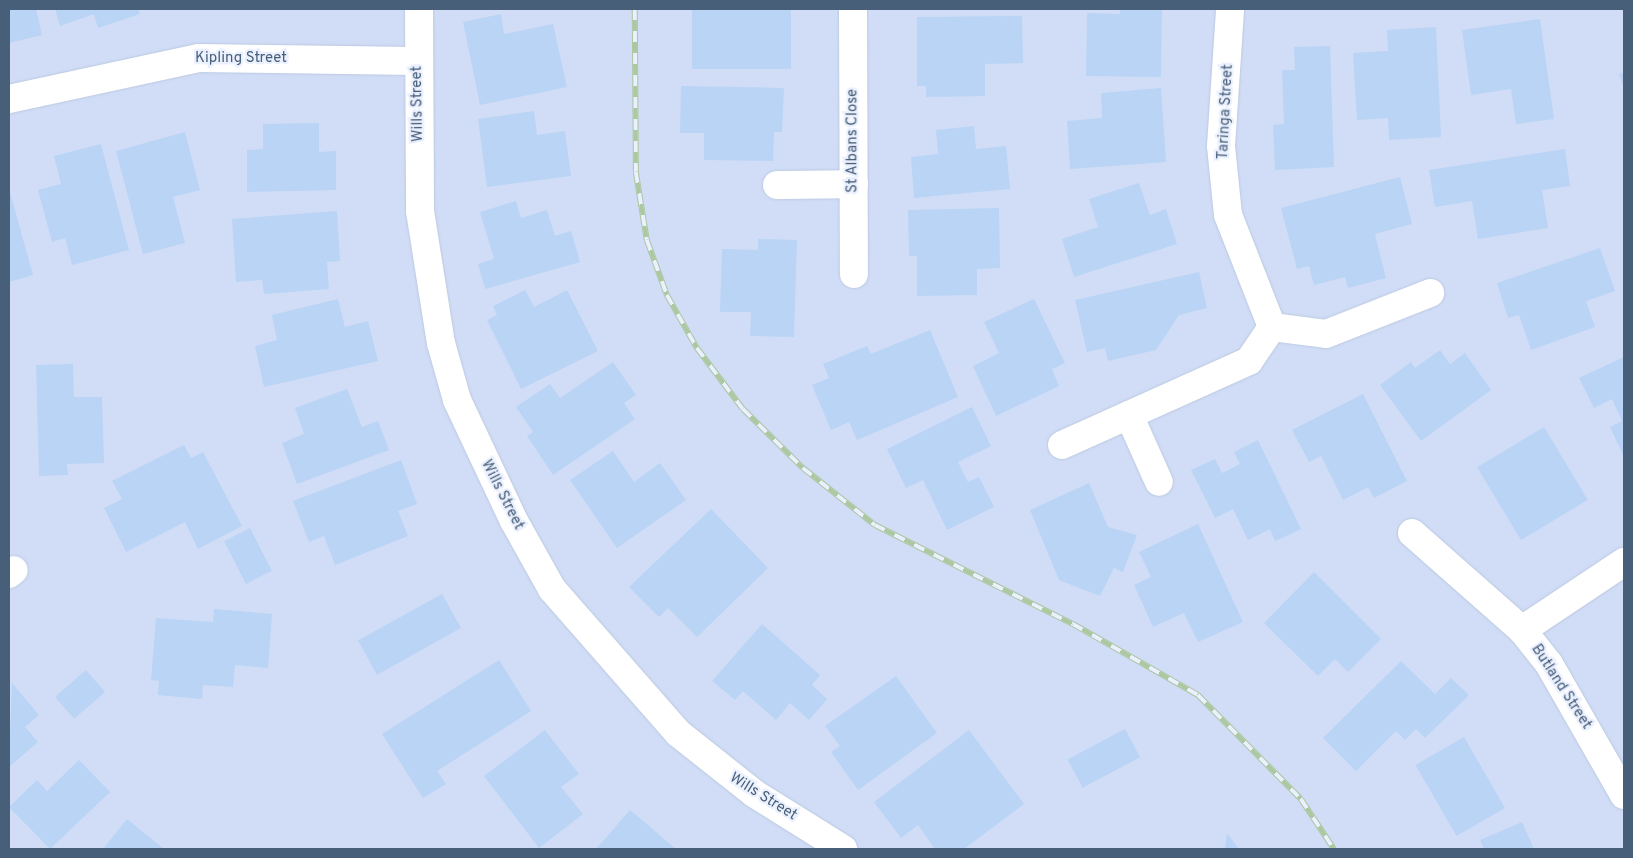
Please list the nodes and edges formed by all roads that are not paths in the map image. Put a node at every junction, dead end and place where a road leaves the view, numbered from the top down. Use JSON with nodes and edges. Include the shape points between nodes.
{"nodes":[{"id":1,"x":419,"y":9,"type":"edge"},
{"id":2,"x":853,"y":9,"type":"edge"},
{"id":3,"x":1230,"y":9,"type":"edge"},
{"id":4,"x":417,"y":61,"type":"junction"},
{"id":5,"x":9,"y":99,"type":"edge"},
{"id":6,"x":854,"y":184,"type":"junction"},
{"id":7,"x":777,"y":185,"type":"dead end"},
{"id":8,"x":854,"y":274,"type":"dead end"},
{"id":9,"x":1430,"y":292,"type":"dead end"},
{"id":10,"x":1272,"y":326,"type":"junction"},
{"id":11,"x":1129,"y":415,"type":"junction"},
{"id":12,"x":1062,"y":444,"type":"dead end"},
{"id":13,"x":1159,"y":482,"type":"dead end"},
{"id":14,"x":1412,"y":533,"type":"dead end"},
{"id":15,"x":1624,"y":562,"type":"edge"},
{"id":16,"x":1522,"y":630,"type":"junction"},
{"id":17,"x":1624,"y":795,"type":"edge"},
{"id":18,"x":843,"y":849,"type":"edge"}],
"edges":[{"from":1,"to":4,"type":"street","name":"Wills Street"},
{"from":2,"to":6,"type":"street","name":"St Albans Close"},
{"from":3,"to":10,"type":"street","name":"Taringa Street","via":[[1221,146],[1228,215]]},
{"from":4,"to":5,"type":"street","name":"Kipling Street","via":[[199,58]]},
{"from":4,"to":18,"type":"street","name":"Wills Street","via":[[420,211],[441,343],[457,400],[514,521],[552,589],[678,733],[748,789]]},
{"from":6,"to":7,"type":"street"},
{"from":6,"to":8,"type":"street","name":"St Albans Close"},
{"from":9,"to":10,"type":"street","via":[[1326,334]]},
{"from":10,"to":11,"type":"street","via":[[1249,361]]},
{"from":11,"to":12,"type":"street"},
{"from":11,"to":13,"type":"street"},
{"from":14,"to":16,"type":"street","name":"Butland Street"},
{"from":15,"to":16,"type":"street"},
{"from":16,"to":17,"type":"street","name":"Butland Street","via":[[1554,672]]}]}
